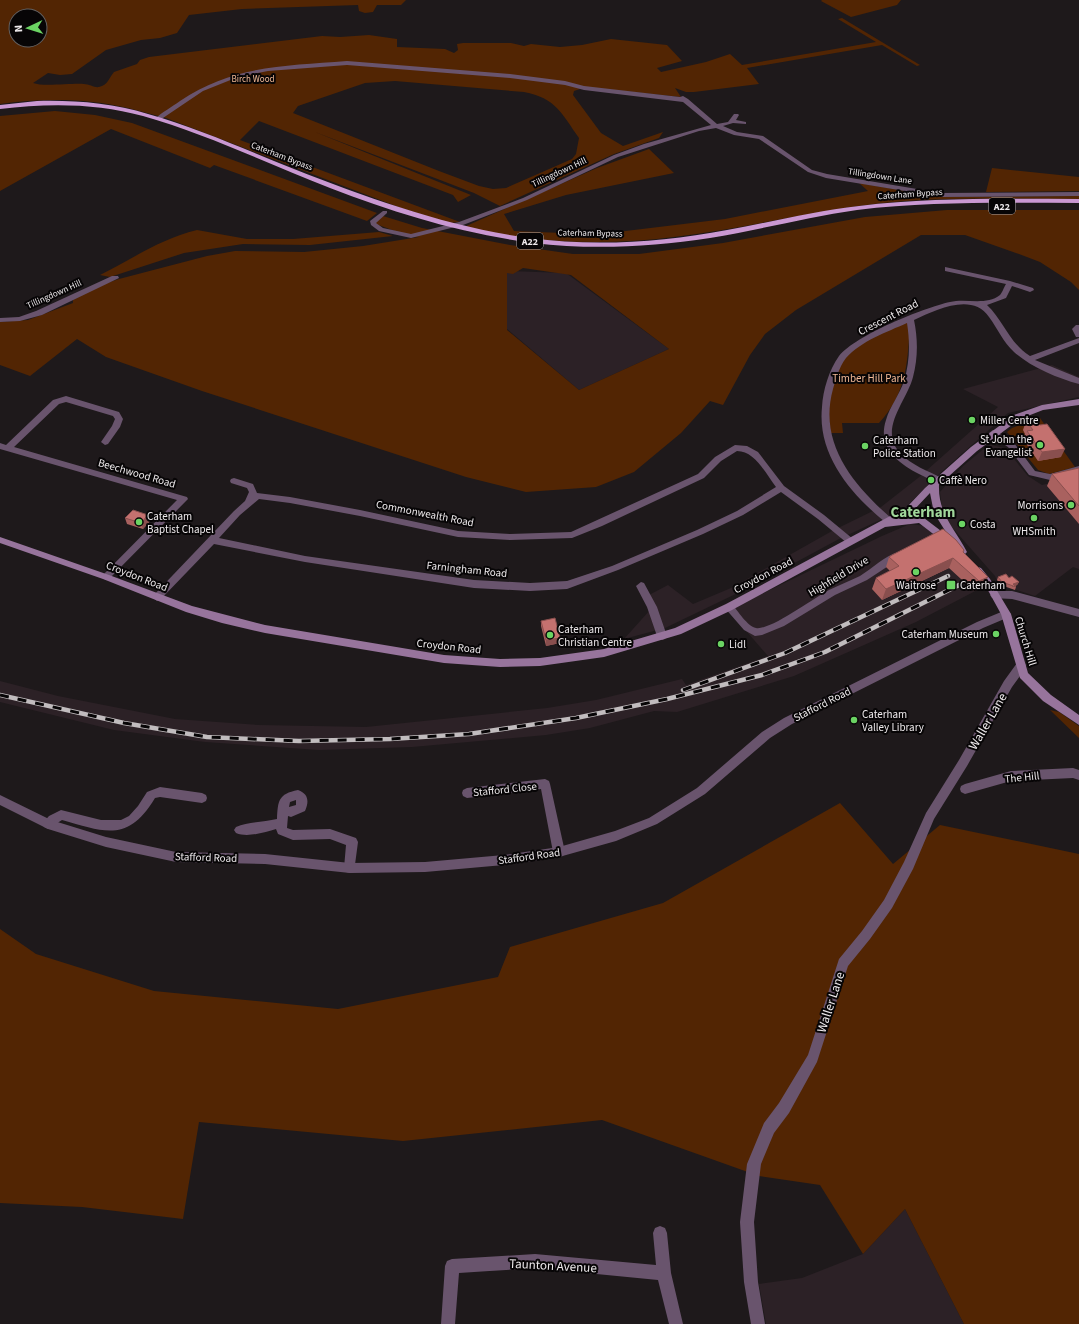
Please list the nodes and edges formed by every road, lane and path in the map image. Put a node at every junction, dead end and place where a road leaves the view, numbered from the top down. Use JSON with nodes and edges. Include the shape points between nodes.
{"nodes":[{"id":1,"x":0,"y":106,"type":"edge"},
{"id":2,"x":0,"y":111,"type":"edge"},
{"id":3,"x":736,"y":115,"type":"dead end"},
{"id":4,"x":158,"y":119,"type":"junction"},
{"id":5,"x":732,"y":121,"type":"junction"},
{"id":6,"x":744,"y":124,"type":"dead end"},
{"id":7,"x":715,"y":125,"type":"junction"},
{"id":8,"x":1079,"y":194,"type":"edge"},
{"id":9,"x":1079,"y":201,"type":"edge"},
{"id":10,"x":1079,"y":206,"type":"edge"},
{"id":11,"x":385,"y":212,"type":"junction"},
{"id":12,"x":948,"y":269,"type":"dead end"},
{"id":13,"x":115,"y":278,"type":"dead end"},
{"id":14,"x":1010,"y":283,"type":"junction"},
{"id":15,"x":1030,"y":290,"type":"dead end"},
{"id":16,"x":983,"y":304,"type":"junction"},
{"id":17,"x":910,"y":319,"type":"junction"},
{"id":18,"x":0,"y":320,"type":"edge"},
{"id":19,"x":1079,"y":327,"type":"edge"},
{"id":20,"x":1079,"y":335,"type":"edge"},
{"id":21,"x":1079,"y":340,"type":"edge"},
{"id":22,"x":1028,"y":360,"type":"junction"},
{"id":23,"x":1079,"y":381,"type":"edge"},
{"id":24,"x":1079,"y":402,"type":"edge"},
{"id":25,"x":993,"y":433,"type":"junction"},
{"id":26,"x":105,"y":442,"type":"dead end"},
{"id":27,"x":4,"y":448,"type":"edge"},
{"id":28,"x":1079,"y":469,"type":"edge"},
{"id":29,"x":234,"y":481,"type":"dead end"},
{"id":30,"x":937,"y":482,"type":"junction"},
{"id":31,"x":781,"y":488,"type":"junction"},
{"id":32,"x":249,"y":501,"type":"junction"},
{"id":33,"x":912,"y":506,"type":"junction"},
{"id":34,"x":937,"y":511,"type":"junction"},
{"id":35,"x":922,"y":521,"type":"junction"},
{"id":36,"x":885,"y":522,"type":"junction"},
{"id":37,"x":931,"y":526,"type":"junction"},
{"id":38,"x":0,"y":540,"type":"edge"},
{"id":39,"x":212,"y":540,"type":"junction"},
{"id":40,"x":932,"y":540,"type":"edge"},
{"id":41,"x":850,"y":541,"type":"junction"},
{"id":42,"x":905,"y":552,"type":"edge"},
{"id":43,"x":968,"y":559,"type":"junction"},
{"id":44,"x":106,"y":577,"type":"junction"},
{"id":45,"x":641,"y":586,"type":"dead end"},
{"id":46,"x":995,"y":595,"type":"junction"},
{"id":47,"x":157,"y":597,"type":"junction"},
{"id":48,"x":729,"y":607,"type":"junction"},
{"id":49,"x":1079,"y":613,"type":"edge"},
{"id":50,"x":1006,"y":614,"type":"junction"},
{"id":51,"x":662,"y":636,"type":"junction"},
{"id":52,"x":1021,"y":666,"type":"junction"},
{"id":53,"x":1079,"y":721,"type":"edge"},
{"id":54,"x":1079,"y":775,"type":"edge"},
{"id":55,"x":966,"y":789,"type":"dead end"},
{"id":56,"x":466,"y":793,"type":"dead end"},
{"id":57,"x":202,"y":798,"type":"dead end"},
{"id":58,"x":0,"y":800,"type":"edge"},
{"id":59,"x":284,"y":810,"type":"dead end"},
{"id":60,"x":281,"y":823,"type":"junction"},
{"id":61,"x":48,"y":824,"type":"junction"},
{"id":62,"x":240,"y":830,"type":"dead end"},
{"id":63,"x":559,"y":852,"type":"junction"},
{"id":64,"x":350,"y":868,"type":"junction"},
{"id":65,"x":660,"y":1233,"type":"dead end"},
{"id":66,"x":664,"y":1273,"type":"junction"},
{"id":67,"x":448,"y":1324,"type":"edge"},
{"id":68,"x":676,"y":1324,"type":"edge"},
{"id":69,"x":758,"y":1324,"type":"edge"}],
"edges":[{"from":1,"to":4,"type":"highway","name":"Caterham Bypass","number":"A22","via":[[30,103],[80,104],[125,110]]},
{"from":2,"to":11,"type":"highway","name":"Caterham Bypass","number":"A22","via":[[43,107],[74,108],[140,119]]},
{"from":3,"to":5,"type":"street"},
{"from":4,"to":7,"type":"street","via":[[202,90],[236,76],[268,69],[366,63],[510,76],[584,88],[685,99]]},
{"from":4,"to":9,"type":"highway","name":"Caterham Bypass","number":"A22","via":[[414,216],[468,230],[531,241],[640,243],[702,236],[820,214],[899,204]]},
{"from":5,"to":6,"type":"street"},
{"from":5,"to":7,"type":"street","name":"Tillingdown Hill"},
{"from":7,"to":8,"type":"street","name":"Tillingdown Lane","via":[[736,134],[761,137],[810,171],[826,176],[941,195]]},
{"from":7,"to":11,"type":"street","name":"Tillingdown Hill","via":[[616,156],[524,199],[460,224],[411,236],[381,230],[373,224],[373,221]]},
{"from":10,"to":11,"type":"highway","name":"Caterham Bypass","number":"A22","via":[[957,206],[899,209],[825,219],[672,246],[606,250],[546,247],[488,239],[433,228]]},
{"from":12,"to":14,"type":"street"},
{"from":13,"to":18,"type":"street","name":"Tillingdown Hill","via":[[39,313],[20,319]]},
{"from":14,"to":15,"type":"street"},
{"from":14,"to":16,"type":"street","via":[[1003,296]]},
{"from":16,"to":17,"type":"street","name":"Crescent Road","via":[[969,302],[948,305]]},
{"from":16,"to":22,"type":"street","via":[[1009,342],[1024,359]]},
{"from":17,"to":30,"type":"street","via":[[914,335],[912,363],[906,386],[888,424],[888,440],[898,456]]},
{"from":17,"to":36,"type":"street","name":"Crescent Road","via":[[882,332],[844,356],[826,396],[830,448],[863,499]]},
{"from":19,"to":20,"type":"street","via":[[1076,329]]},
{"from":21,"to":22,"type":"street"},
{"from":22,"to":23,"type":"street"},
{"from":24,"to":25,"type":"main road","name":"Croydon Road","via":[[1042,408],[1017,417]]},
{"from":25,"to":28,"type":"street","via":[[1011,446],[1032,473],[1048,477]]},
{"from":25,"to":30,"type":"main road","name":"Croydon Road"},
{"from":26,"to":27,"type":"street","via":[[116,427],[119,419],[116,414],[66,399],[56,402]]},
{"from":27,"to":44,"type":"street","name":"Beechwood Road","via":[[184,499]]},
{"from":29,"to":32,"type":"street","via":[[250,486],[253,492]]},
{"from":30,"to":33,"type":"main road","name":"Croydon Road"},
{"from":30,"to":34,"type":"main road","via":[[934,500]]},
{"from":31,"to":32,"type":"street","name":"Commonwealth Road","via":[[755,454],[744,448],[735,448],[718,459],[701,476],[600,524],[572,535],[510,538],[458,534],[290,500],[257,496]]},
{"from":31,"to":39,"type":"street","name":"Farningham Road","via":[[740,513],[700,532],[567,585],[530,587],[474,584],[305,559]]},
{"from":31,"to":41,"type":"street"},
{"from":32,"to":39,"type":"street"},
{"from":33,"to":34,"type":"main road","via":[[925,502]]},
{"from":33,"to":35,"type":"main road","via":[[914,517]]},
{"from":33,"to":36,"type":"main road","name":"Croydon Road"},
{"from":34,"to":35,"type":"main road","via":[[932,520]]},
{"from":34,"to":43,"type":"main road"},
{"from":35,"to":36,"type":"main road","name":"Croydon Road"},
{"from":35,"to":37,"type":"main road"},
{"from":36,"to":41,"type":"main road","name":"Croydon Road"},
{"from":37,"to":40,"type":"street","via":[[934,533]]},
{"from":37,"to":43,"type":"main road"},
{"from":38,"to":44,"type":"main road","name":"Croydon Road"},
{"from":39,"to":47,"type":"street"},
{"from":41,"to":48,"type":"main road","name":"Croydon Road"},
{"from":42,"to":48,"type":"street","name":"Highfield Drive","via":[[886,561],[859,581],[829,594],[803,612],[762,633],[754,632]]},
{"from":43,"to":46,"type":"main road","name":"Church Hill"},
{"from":44,"to":47,"type":"main road","name":"Croydon Road"},
{"from":45,"to":51,"type":"street","via":[[652,607]]},
{"from":46,"to":49,"type":"street","via":[[1012,595]]},
{"from":46,"to":50,"type":"main road","name":"Church Hill"},
{"from":47,"to":51,"type":"main road","name":"Croydon Road","via":[[188,609],[265,629],[471,662],[540,662],[578,658]]},
{"from":48,"to":51,"type":"main road","name":"Croydon Road"},
{"from":50,"to":52,"type":"main road","name":"Church Hill"},
{"from":50,"to":63,"type":"street","name":"Stafford Road","via":[[980,624],[788,721],[766,735],[701,791],[653,821],[616,836]]},
{"from":52,"to":53,"type":"main road","name":"Church Hill","via":[[1024,675],[1047,698]]},
{"from":52,"to":69,"type":"street","name":"Waller Lane","via":[[1004,690],[930,816],[909,865],[888,904],[843,963],[813,1058],[784,1108],[769,1128],[754,1164],[747,1222],[751,1282]]},
{"from":54,"to":55,"type":"street","name":"The Hill","via":[[1073,773],[1011,776]]},
{"from":56,"to":63,"type":"street","name":"Stafford Close","via":[[545,784]]},
{"from":57,"to":61,"type":"street","via":[[160,792],[151,795],[143,811],[129,823],[112,827],[60,815]]},
{"from":58,"to":61,"type":"street","name":"Stafford Road"},
{"from":59,"to":60,"type":"street"},
{"from":60,"to":62,"type":"street"},
{"from":60,"to":64,"type":"street","via":[[282,831],[293,835],[330,834],[352,842]]},
{"from":61,"to":64,"type":"street","name":"Stafford Road","via":[[106,842],[176,857],[265,859]]},
{"from":63,"to":64,"type":"street","name":"Stafford Road","via":[[425,867]]},
{"from":65,"to":66,"type":"street"},
{"from":66,"to":67,"type":"street","name":"Taunton Avenue","via":[[535,1261],[452,1266]]},
{"from":66,"to":68,"type":"street"}]}
